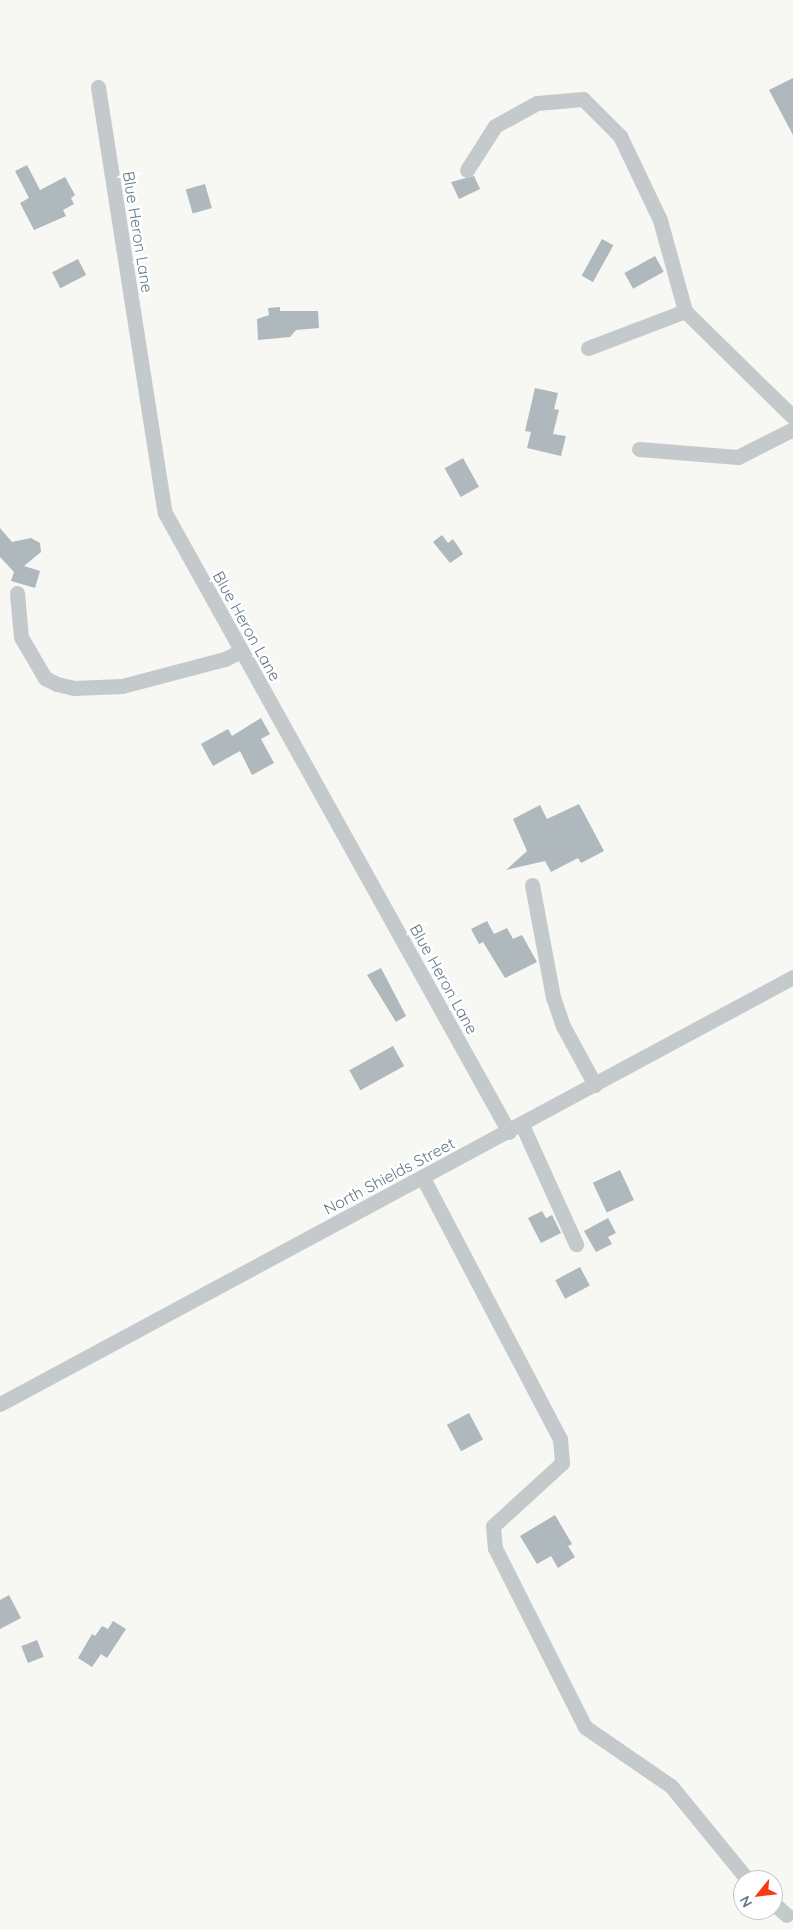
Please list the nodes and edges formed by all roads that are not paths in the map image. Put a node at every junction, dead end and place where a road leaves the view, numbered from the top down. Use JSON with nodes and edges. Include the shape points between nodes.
{"nodes":[{"id":1,"x":98,"y":87,"type":"dead end"},
{"id":2,"x":467,"y":170,"type":"dead end"},
{"id":3,"x":685,"y":312,"type":"junction"},
{"id":4,"x":588,"y":348,"type":"dead end"},
{"id":5,"x":793,"y":417,"type":"edge"},
{"id":6,"x":793,"y":430,"type":"edge"},
{"id":7,"x":639,"y":449,"type":"dead end"},
{"id":8,"x":17,"y":594,"type":"dead end"},
{"id":9,"x":241,"y":651,"type":"junction"},
{"id":10,"x":532,"y":885,"type":"dead end"},
{"id":11,"x":793,"y":977,"type":"edge"},
{"id":12,"x":595,"y":1085,"type":"junction"},
{"id":13,"x":522,"y":1124,"type":"junction"},
{"id":14,"x":509,"y":1132,"type":"junction"},
{"id":15,"x":423,"y":1178,"type":"junction"},
{"id":16,"x":576,"y":1244,"type":"dead end"},
{"id":17,"x":0,"y":1404,"type":"edge"},
{"id":18,"x":740,"y":1870,"type":"edge"},
{"id":19,"x":783,"y":1912,"type":"edge"},
{"id":20,"x":787,"y":1915,"type":"dead end"}],
"edges":[{"from":1,"to":9,"type":"street","name":"Blue Heron Lane","via":[[165,513]]},
{"from":2,"to":3,"type":"street","via":[[495,126],[537,103],[583,99],[620,136],[660,220]]},
{"from":3,"to":4,"type":"street"},
{"from":3,"to":5,"type":"street"},
{"from":6,"to":7,"type":"street","via":[[738,456]]},
{"from":8,"to":9,"type":"street","via":[[21,637],[45,678],[56,684],[74,688],[122,686],[225,659]]},
{"from":9,"to":14,"type":"street","name":"Blue Heron Lane"},
{"from":10,"to":12,"type":"street","via":[[553,997],[563,1026]]},
{"from":11,"to":12,"type":"street","name":"North Shields Street"},
{"from":12,"to":13,"type":"street","name":"North Shields Street"},
{"from":13,"to":14,"type":"street","name":"North Shields Street"},
{"from":13,"to":16,"type":"street"},
{"from":14,"to":15,"type":"street","name":"North Shields Street"},
{"from":15,"to":17,"type":"street","name":"North Shields Street"},
{"from":15,"to":18,"type":"street","via":[[560,1439],[562,1463],[493,1526],[495,1548],[585,1726],[671,1786]]},
{"from":19,"to":20,"type":"street"}]}
